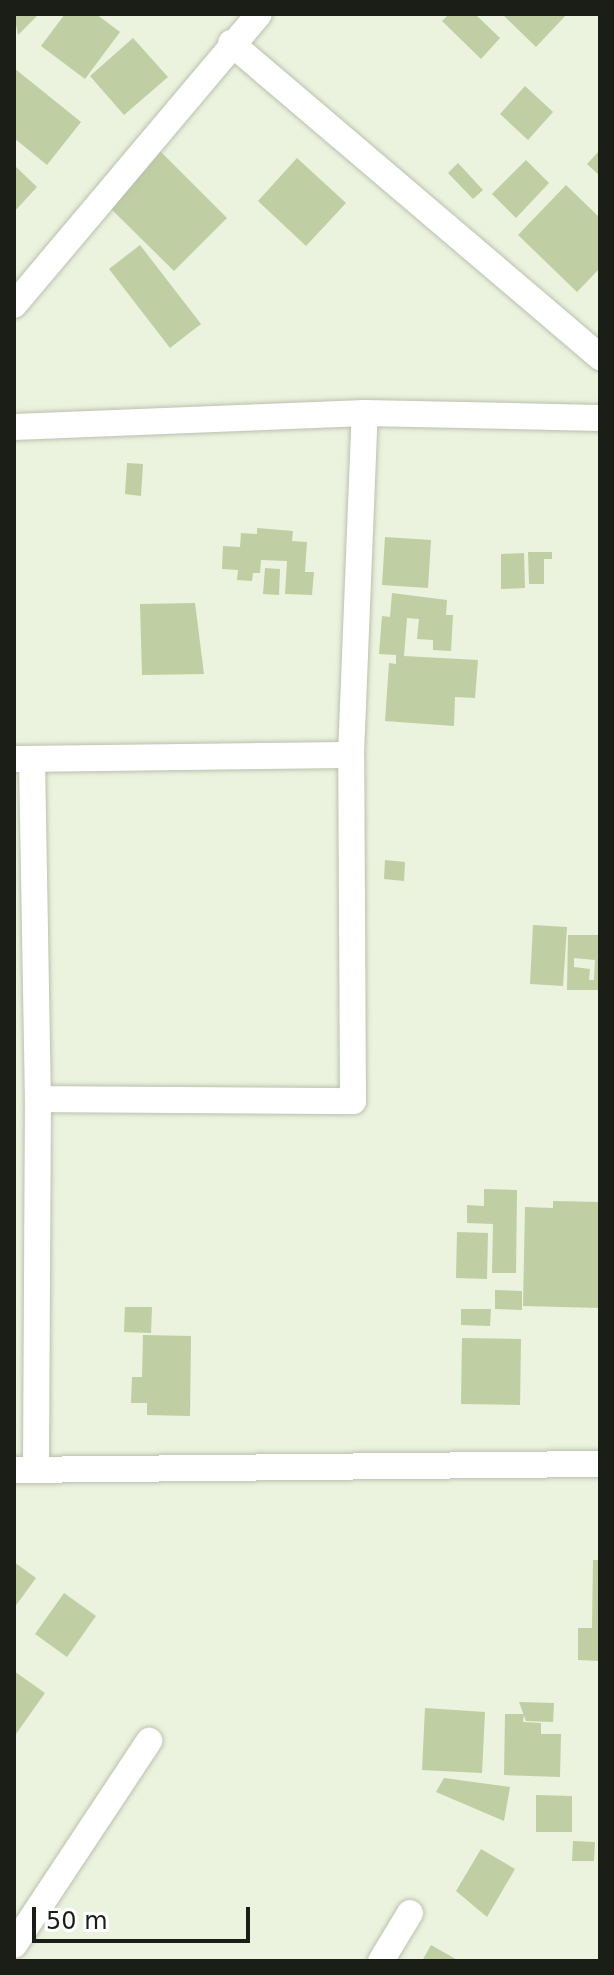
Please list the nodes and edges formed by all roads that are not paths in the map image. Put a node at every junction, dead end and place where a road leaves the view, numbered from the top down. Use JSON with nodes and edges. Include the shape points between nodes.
{"nodes":[{"id":1,"x":259,"y":14,"type":"edge"},
{"id":2,"x":231,"y":43,"type":"junction"},
{"id":3,"x":14,"y":305,"type":"edge"},
{"id":4,"x":600,"y":357,"type":"edge"},
{"id":5,"x":365,"y":413,"type":"junction"},
{"id":6,"x":600,"y":418,"type":"edge"},
{"id":7,"x":14,"y":427,"type":"edge"},
{"id":8,"x":351,"y":755,"type":"junction"},
{"id":9,"x":23,"y":759,"type":"edge"},
{"id":10,"x":38,"y":1099,"type":"junction"},
{"id":11,"x":600,"y":1464,"type":"edge"},
{"id":12,"x":25,"y":1470,"type":"edge"},
{"id":13,"x":149,"y":1741,"type":"dead end"},
{"id":14,"x":410,"y":1913,"type":"dead end"},
{"id":15,"x":14,"y":1945,"type":"edge"},
{"id":16,"x":381,"y":1961,"type":"edge"}],
"edges":[{"from":1,"to":2,"type":"street"},
{"from":2,"to":3,"type":"street"},
{"from":2,"to":4,"type":"street"},
{"from":5,"to":6,"type":"street"},
{"from":5,"to":7,"type":"street"},
{"from":5,"to":8,"type":"street"},
{"from":8,"to":9,"type":"street"},
{"from":8,"to":10,"type":"street","via":[[353,1101]]},
{"from":9,"to":10,"type":"street"},
{"from":10,"to":12,"type":"street"},
{"from":11,"to":12,"type":"street"},
{"from":13,"to":15,"type":"street"},
{"from":14,"to":16,"type":"street"}]}
